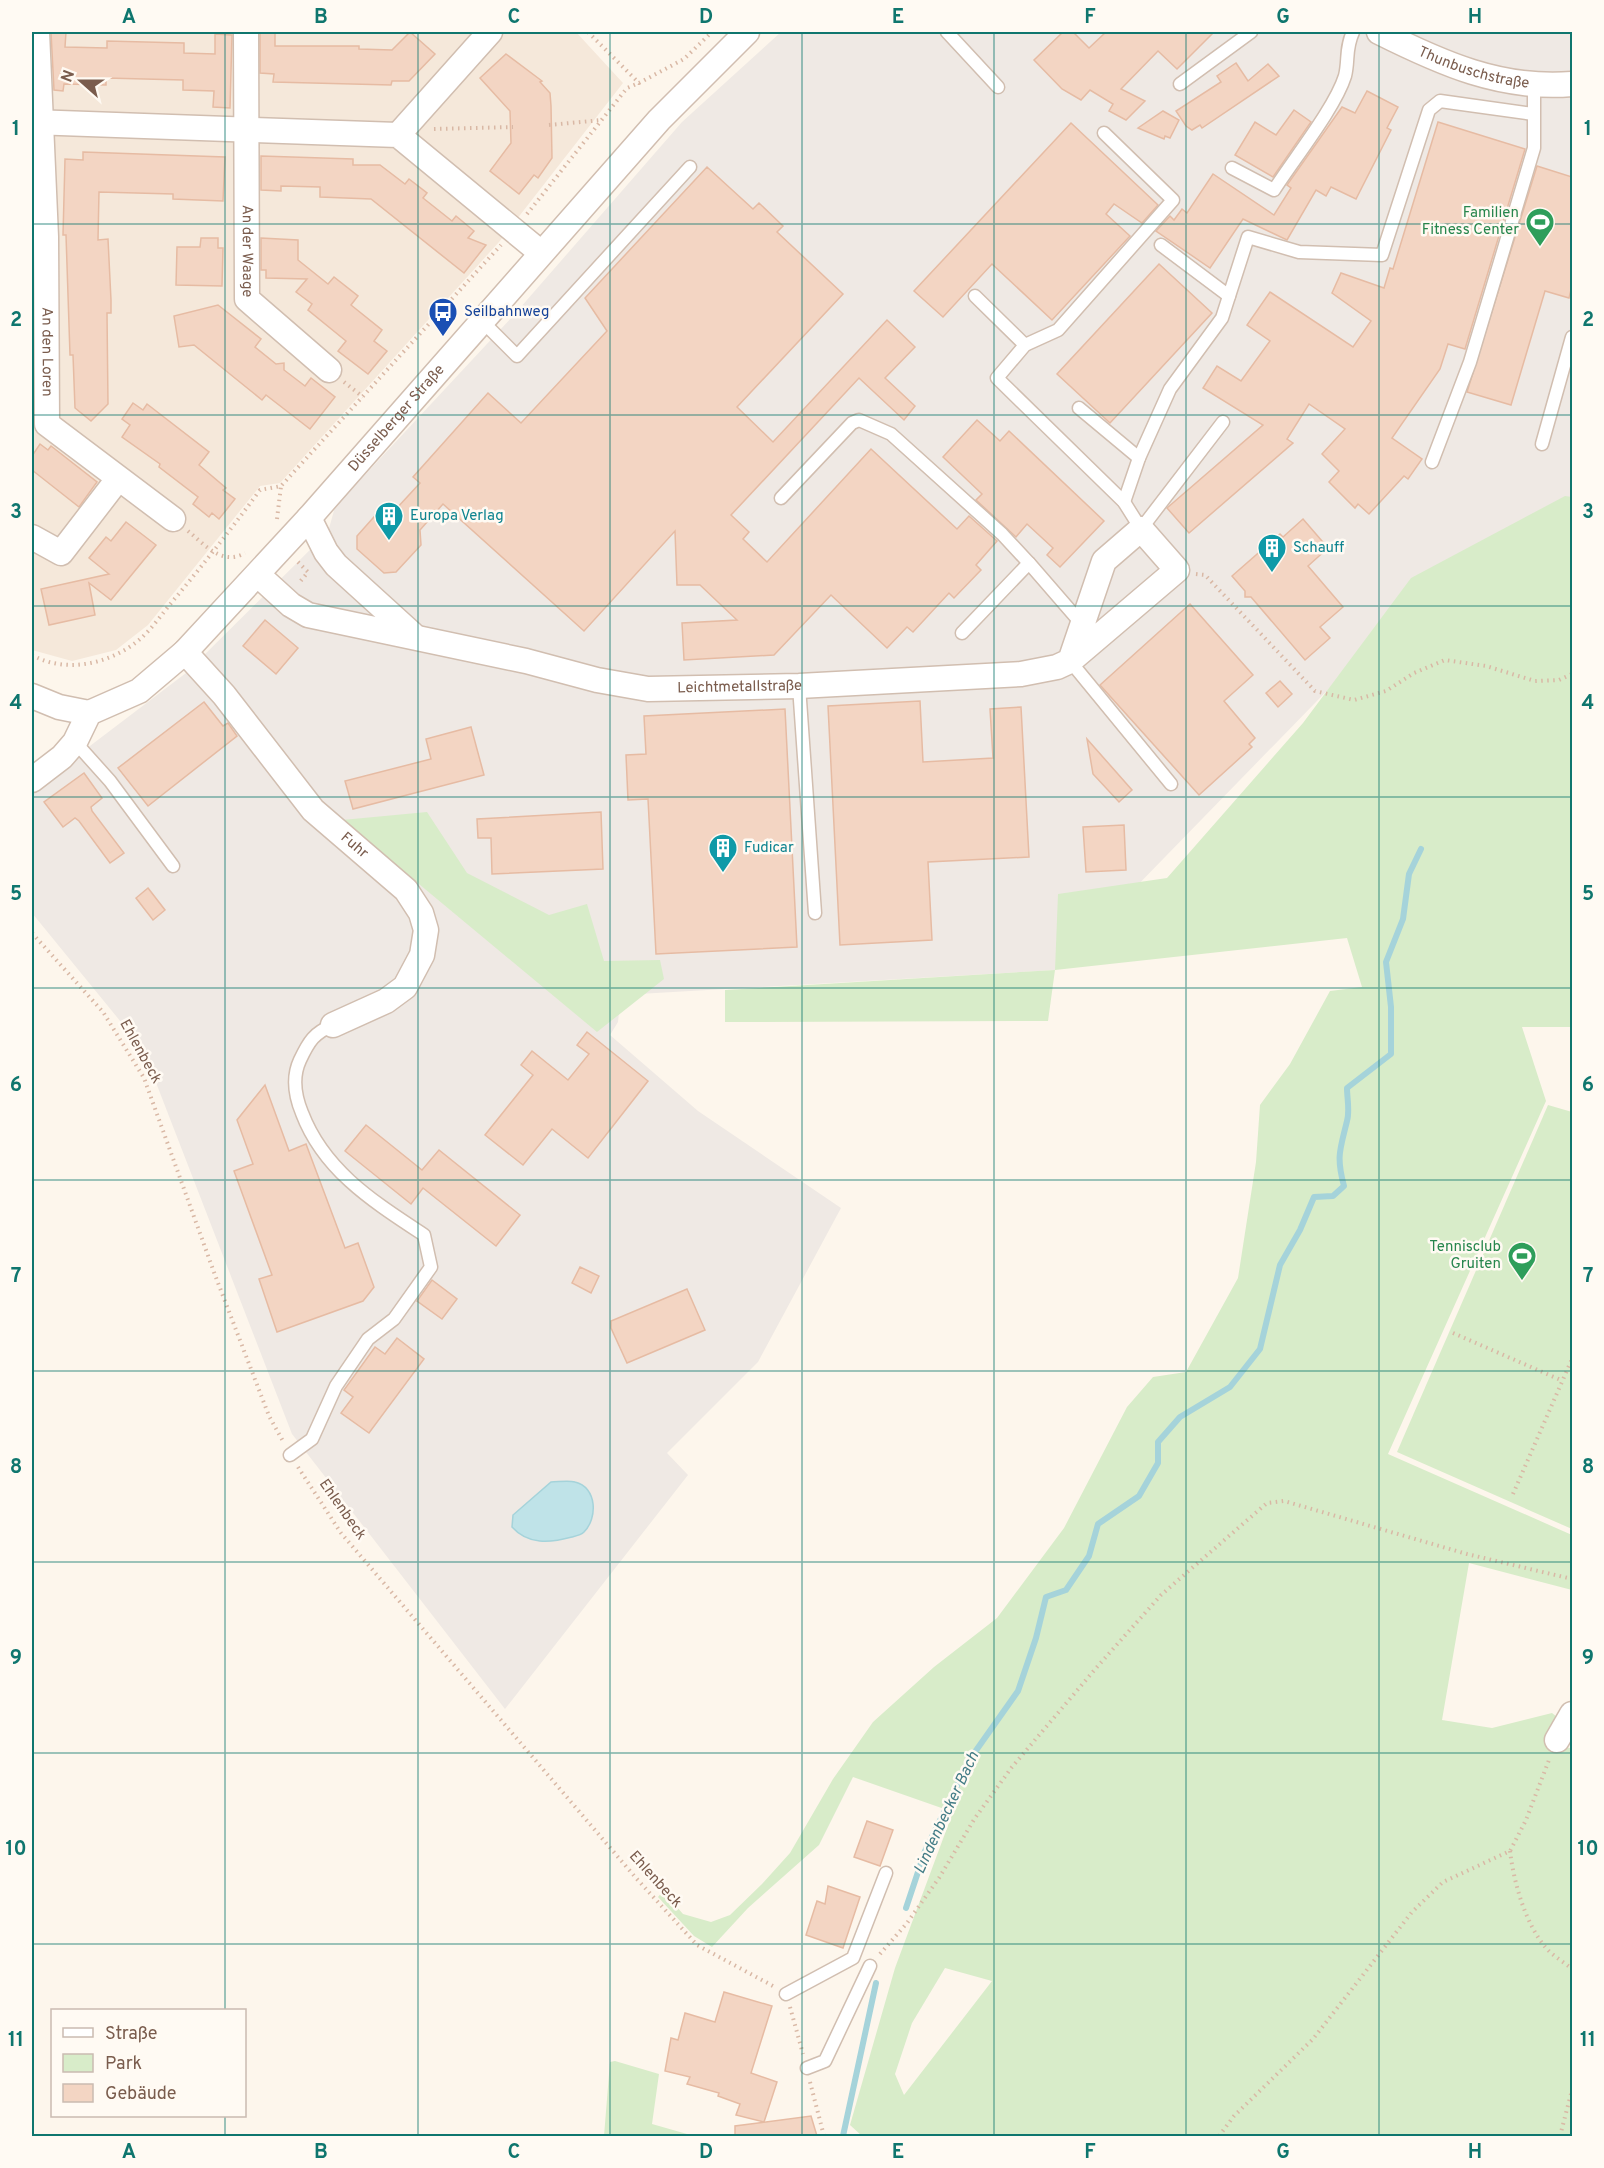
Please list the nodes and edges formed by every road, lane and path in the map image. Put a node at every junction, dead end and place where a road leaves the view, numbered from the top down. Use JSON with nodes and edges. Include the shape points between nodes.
{"nodes":[{"id":1,"x":37,"y":32,"type":"edge"},
{"id":2,"x":246,"y":32,"type":"edge"},
{"id":3,"x":490,"y":32,"type":"edge"},
{"id":4,"x":588,"y":32,"type":"edge"},
{"id":5,"x":712,"y":32,"type":"edge"},
{"id":6,"x":747,"y":32,"type":"edge"},
{"id":7,"x":947,"y":32,"type":"edge"},
{"id":8,"x":1251,"y":32,"type":"edge"},
{"id":9,"x":1353,"y":32,"type":"edge"},
{"id":10,"x":1379,"y":32,"type":"edge"},
{"id":11,"x":639,"y":83,"type":"junction"},
{"id":12,"x":1180,"y":84,"type":"dead end"},
{"id":13,"x":1572,"y":84,"type":"edge"},
{"id":14,"x":1534,"y":85,"type":"junction"},
{"id":15,"x":998,"y":87,"type":"dead end"},
{"id":16,"x":1533,"y":114,"type":"junction"},
{"id":17,"x":603,"y":120,"type":"junction"},
{"id":18,"x":35,"y":122,"type":"edge"},
{"id":19,"x":549,"y":125,"type":"dead end"},
{"id":20,"x":513,"y":127,"type":"dead end"},
{"id":21,"x":246,"y":130,"type":"junction"},
{"id":22,"x":1104,"y":133,"type":"dead end"},
{"id":23,"x":398,"y":135,"type":"junction"},
{"id":24,"x":690,"y":166,"type":"dead end"},
{"id":25,"x":1232,"y":168,"type":"dead end"},
{"id":26,"x":514,"y":230,"type":"junction"},
{"id":27,"x":1161,"y":245,"type":"dead end"},
{"id":28,"x":540,"y":252,"type":"junction"},
{"id":29,"x":975,"y":296,"type":"dead end"},
{"id":30,"x":1229,"y":296,"type":"junction"},
{"id":31,"x":482,"y":321,"type":"junction"},
{"id":32,"x":1572,"y":337,"type":"edge"},
{"id":33,"x":1025,"y":345,"type":"junction"},
{"id":34,"x":329,"y":370,"type":"dead end"},
{"id":35,"x":1079,"y":408,"type":"dead end"},
{"id":36,"x":1223,"y":423,"type":"dead end"},
{"id":37,"x":1542,"y":444,"type":"dead end"},
{"id":38,"x":1139,"y":458,"type":"junction"},
{"id":39,"x":1432,"y":462,"type":"dead end"},
{"id":40,"x":118,"y":478,"type":"junction"},
{"id":41,"x":282,"y":486,"type":"junction"},
{"id":42,"x":781,"y":498,"type":"dead end"},
{"id":43,"x":1124,"y":502,"type":"junction"},
{"id":44,"x":309,"y":518,"type":"junction"},
{"id":45,"x":173,"y":519,"type":"joint"},
{"id":46,"x":276,"y":521,"type":"dead end"},
{"id":47,"x":1141,"y":529,"type":"junction"},
{"id":48,"x":32,"y":537,"type":"edge"},
{"id":49,"x":251,"y":548,"type":"dead end"},
{"id":50,"x":214,"y":552,"type":"junction"},
{"id":51,"x":1029,"y":563,"type":"junction"},
{"id":52,"x":1178,"y":570,"type":"junction"},
{"id":53,"x":258,"y":575,"type":"junction"},
{"id":54,"x":1081,"y":624,"type":"junction"},
{"id":55,"x":962,"y":633,"type":"dead end"},
{"id":56,"x":414,"y":636,"type":"junction"},
{"id":57,"x":185,"y":652,"type":"junction"},
{"id":58,"x":32,"y":655,"type":"edge"},
{"id":59,"x":1070,"y":661,"type":"junction"},
{"id":60,"x":1572,"y":674,"type":"edge"},
{"id":61,"x":799,"y":686,"type":"junction"},
{"id":62,"x":32,"y":696,"type":"edge"},
{"id":63,"x":89,"y":713,"type":"junction"},
{"id":64,"x":75,"y":742,"type":"junction"},
{"id":65,"x":32,"y":780,"type":"edge"},
{"id":66,"x":1171,"y":784,"type":"dead end"},
{"id":67,"x":173,"y":866,"type":"dead end"},
{"id":68,"x":815,"y":913,"type":"dead end"},
{"id":69,"x":32,"y":933,"type":"edge"},
{"id":70,"x":333,"y":1025,"type":"joint"},
{"id":71,"x":1454,"y":1333,"type":"dead end"},
{"id":72,"x":1572,"y":1359,"type":"edge"},
{"id":73,"x":1563,"y":1381,"type":"junction"},
{"id":74,"x":290,"y":1455,"type":"junction"},
{"id":75,"x":1513,"y":1494,"type":"dead end"},
{"id":76,"x":1572,"y":1579,"type":"edge"},
{"id":77,"x":1572,"y":1714,"type":"edge"},
{"id":78,"x":1557,"y":1740,"type":"joint"},
{"id":79,"x":1510,"y":1851,"type":"junction"},
{"id":80,"x":886,"y":1873,"type":"dead end"},
{"id":81,"x":870,"y":1966,"type":"joint"},
{"id":82,"x":1572,"y":1969,"type":"edge"},
{"id":83,"x":786,"y":1994,"type":"joint"},
{"id":84,"x":807,"y":2068,"type":"dead end"},
{"id":85,"x":1572,"y":2090,"type":"edge"},
{"id":86,"x":1219,"y":2136,"type":"edge"},
{"id":87,"x":1560,"y":2136,"type":"edge"}],
"edges":[{"from":1,"to":18,"type":"street"},
{"from":2,"to":21,"type":"street","name":"An der Waage"},
{"from":3,"to":23,"type":"street"},
{"from":4,"to":11,"type":"path"},
{"from":5,"to":11,"type":"path","via":[[684,59]]},
{"from":6,"to":28,"type":"street","name":"Düsselberger Straße","via":[[659,120]]},
{"from":7,"to":15,"type":"lane"},
{"from":8,"to":12,"type":"lane"},
{"from":9,"to":25,"type":"lane","via":[[1346,46],[1345,75],[1334,99],[1274,190]]},
{"from":10,"to":14,"type":"street","name":"Thunbuschstraße","via":[[1460,69],[1495,80]]},
{"from":11,"to":17,"type":"path","via":[[627,88]]},
{"from":13,"to":14,"type":"street","name":"Thunbuschstraße"},
{"from":14,"to":16,"type":"lane"},
{"from":16,"to":30,"type":"lane","via":[[1440,101],[1429,110],[1382,255],[1299,252],[1248,237]]},
{"from":16,"to":39,"type":"lane","via":[[1533,148],[1470,362]]},
{"from":17,"to":19,"type":"path"},
{"from":17,"to":26,"type":"path"},
{"from":18,"to":21,"type":"street"},
{"from":18,"to":40,"type":"street","name":"An den Loren","via":[[46,237],[47,424]]},
{"from":20,"to":23,"type":"path","via":[[425,129]]},
{"from":21,"to":23,"type":"street"},
{"from":21,"to":34,"type":"street","name":"An der Waage","via":[[247,299]]},
{"from":22,"to":33,"type":"lane","via":[[1173,200],[1058,330]]},
{"from":23,"to":26,"type":"street"},
{"from":24,"to":31,"type":"lane","via":[[517,356]]},
{"from":26,"to":28,"type":"street"},
{"from":26,"to":41,"type":"path"},
{"from":27,"to":30,"type":"lane"},
{"from":28,"to":31,"type":"street","name":"Düsselberger Straße"},
{"from":29,"to":33,"type":"lane"},
{"from":30,"to":38,"type":"lane","via":[[1222,318],[1170,389]]},
{"from":31,"to":44,"type":"street","name":"Düsselberger Straße"},
{"from":32,"to":37,"type":"lane"},
{"from":33,"to":43,"type":"lane","via":[[997,378]]},
{"from":35,"to":38,"type":"lane"},
{"from":36,"to":47,"type":"lane"},
{"from":38,"to":43,"type":"lane"},
{"from":40,"to":45,"type":"street","name":"An den Loren"},
{"from":40,"to":48,"type":"street","via":[[61,553]]},
{"from":41,"to":46,"type":"path"},
{"from":41,"to":50,"type":"path","via":[[261,490]]},
{"from":42,"to":51,"type":"lane","via":[[859,420],[891,434]]},
{"from":43,"to":47,"type":"lane"},
{"from":44,"to":53,"type":"street","name":"Düsselberger Straße"},
{"from":44,"to":56,"type":"street","name":"Leichtmetallstraße","via":[[336,565]]},
{"from":45,"to":50,"type":"path"},
{"from":47,"to":52,"type":"street"},
{"from":47,"to":54,"type":"street","via":[[1104,561]]},
{"from":49,"to":50,"type":"path","via":[[231,558]]},
{"from":50,"to":58,"type":"path","via":[[140,640],[109,659],[65,665]]},
{"from":51,"to":54,"type":"lane"},
{"from":51,"to":55,"type":"lane"},
{"from":52,"to":59,"type":"street","name":"Leichtmetallstraße"},
{"from":52,"to":60,"type":"path","via":[[1205,576],[1316,691],[1354,700],[1386,691],[1445,660],[1486,666],[1535,681],[1559,680]]},
{"from":53,"to":56,"type":"street","name":"Leichtmetallstraße","via":[[308,615]]},
{"from":53,"to":57,"type":"street","name":"Düsselberger Straße"},
{"from":54,"to":59,"type":"street"},
{"from":56,"to":61,"type":"street","name":"Leichtmetallstraße","via":[[648,689]]},
{"from":57,"to":63,"type":"street","name":"Düsselberger Straße","via":[[139,691]]},
{"from":57,"to":70,"type":"street","name":"Fuhr","via":[[224,695],[313,810],[406,890],[421,913],[426,930],[422,955],[405,987],[386,1001]]},
{"from":59,"to":61,"type":"street","name":"Leichtmetallstraße","via":[[1057,668],[1021,674]]},
{"from":59,"to":66,"type":"lane"},
{"from":61,"to":68,"type":"lane"},
{"from":62,"to":63,"type":"street"},
{"from":63,"to":64,"type":"street"},
{"from":64,"to":65,"type":"street"},
{"from":64,"to":67,"type":"lane","via":[[110,781]]},
{"from":69,"to":74,"type":"path","name":"Ehlenbeck","via":[[104,1012],[144,1078],[269,1416]]},
{"from":70,"to":74,"type":"lane","via":[[310,1037],[295,1069],[296,1098],[310,1134],[336,1170],[424,1235],[431,1268],[394,1319],[368,1339],[336,1386],[312,1439]]},
{"from":71,"to":73,"type":"path"},
{"from":72,"to":73,"type":"path"},
{"from":73,"to":75,"type":"path"},
{"from":74,"to":83,"type":"path","name":"Ehlenbeck","via":[[341,1533],[697,1945]]},
{"from":76,"to":81,"type":"path","via":[[1467,1554],[1284,1501],[1267,1503],[1161,1595],[1097,1667],[1012,1767],[907,1923]]},
{"from":77,"to":78,"type":"street"},
{"from":78,"to":79,"type":"path"},
{"from":79,"to":82,"type":"path","via":[[1512,1870],[1529,1919],[1547,1949]]},
{"from":79,"to":86,"type":"path","via":[[1443,1882],[1412,1912],[1313,2039],[1241,2108]]},
{"from":80,"to":83,"type":"lane","via":[[852,1958]]},
{"from":81,"to":84,"type":"lane","via":[[825,2061]]},
{"from":85,"to":87,"type":"path"}]}
